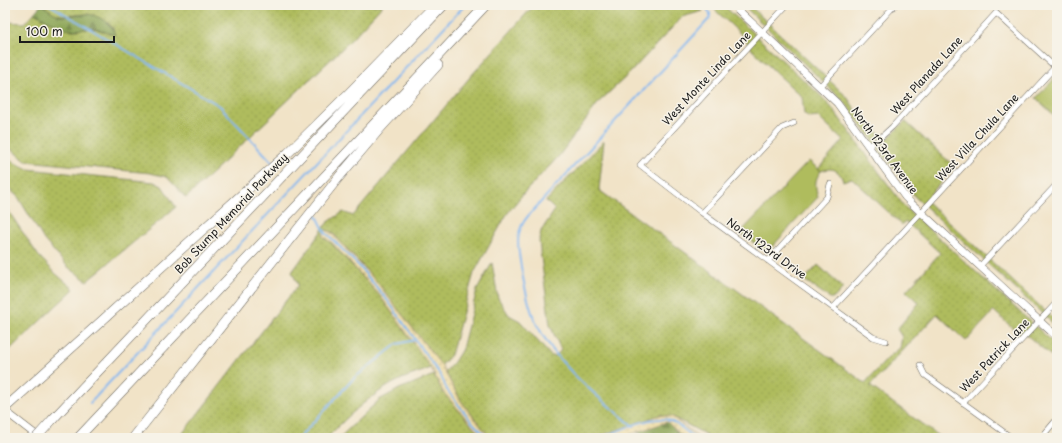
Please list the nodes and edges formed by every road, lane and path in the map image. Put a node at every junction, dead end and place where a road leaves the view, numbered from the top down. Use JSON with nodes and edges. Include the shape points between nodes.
{"nodes":[{"id":1,"x":435,"y":5,"type":"edge"},
{"id":2,"x":444,"y":5,"type":"edge"},
{"id":3,"x":486,"y":5,"type":"edge"},
{"id":4,"x":490,"y":5,"type":"edge"},
{"id":5,"x":733,"y":5,"type":"edge"},
{"id":6,"x":786,"y":5,"type":"edge"},
{"id":7,"x":896,"y":5,"type":"edge"},
{"id":8,"x":996,"y":13,"type":"joint"},
{"id":9,"x":761,"y":32,"type":"junction"},
{"id":10,"x":820,"y":86,"type":"junction"},
{"id":11,"x":794,"y":123,"type":"dead end"},
{"id":12,"x":868,"y":146,"type":"junction"},
{"id":13,"x":640,"y":165,"type":"joint"},
{"id":14,"x":830,"y":184,"type":"dead end"},
{"id":15,"x":1057,"y":184,"type":"edge"},
{"id":16,"x":702,"y":213,"type":"junction"},
{"id":17,"x":921,"y":213,"type":"junction"},
{"id":18,"x":768,"y":261,"type":"junction"},
{"id":19,"x":980,"y":266,"type":"junction"},
{"id":20,"x":1057,"y":302,"type":"edge"},
{"id":21,"x":833,"y":308,"type":"junction"},
{"id":22,"x":1039,"y":321,"type":"junction"},
{"id":23,"x":1057,"y":337,"type":"edge"},
{"id":24,"x":886,"y":341,"type":"dead end"},
{"id":25,"x":920,"y":365,"type":"dead end"},
{"id":26,"x":963,"y":403,"type":"junction"},
{"id":27,"x":5,"y":409,"type":"edge"},
{"id":28,"x":1057,"y":419,"type":"edge"},
{"id":29,"x":36,"y":438,"type":"edge"},
{"id":30,"x":40,"y":438,"type":"edge"},
{"id":31,"x":78,"y":438,"type":"edge"},
{"id":32,"x":133,"y":438,"type":"edge"},
{"id":33,"x":1012,"y":438,"type":"edge"},
{"id":34,"x":1041,"y":438,"type":"edge"}],
"edges":[{"from":1,"to":27,"type":"highway","via":[[288,153]]},
{"from":2,"to":29,"type":"highway","name":"Bob Stump Memorial Parkway","bridge":true},
{"from":3,"to":31,"type":"highway"},
{"from":4,"to":32,"type":"highway","via":[[378,131],[320,201]]},
{"from":5,"to":9,"type":"street","name":"North 123rd Avenue"},
{"from":6,"to":9,"type":"street","name":"West Monte Lindo Lane"},
{"from":7,"to":10,"type":"street"},
{"from":8,"to":12,"type":"street","name":"West Planada Lane","via":[[892,127]]},
{"from":8,"to":17,"type":"street","name":"West Villa Chula Lane","via":[[1055,67]]},
{"from":9,"to":10,"type":"street","name":"North 123rd Avenue"},
{"from":9,"to":13,"type":"street","name":"West Monte Lindo Lane"},
{"from":10,"to":12,"type":"street","name":"North 123rd Avenue","via":[[837,103]]},
{"from":11,"to":16,"type":"street","via":[[782,128]]},
{"from":12,"to":17,"type":"street","name":"North 123rd Avenue","via":[[905,197]]},
{"from":13,"to":16,"type":"street","name":"North 123rd Drive"},
{"from":14,"to":18,"type":"street","via":[[827,197]]},
{"from":15,"to":19,"type":"street"},
{"from":16,"to":18,"type":"street","name":"North 123rd Drive"},
{"from":17,"to":19,"type":"street","name":"North 123rd Avenue"},
{"from":17,"to":21,"type":"street","name":"West Villa Chula Lane"},
{"from":18,"to":21,"type":"street","name":"North 123rd Drive"},
{"from":19,"to":22,"type":"street","name":"North 123rd Avenue"},
{"from":20,"to":22,"type":"street","name":"West Patrick Lane"},
{"from":21,"to":24,"type":"street","name":"North 123rd Drive","via":[[873,337]]},
{"from":22,"to":23,"type":"street","name":"North 123rd Avenue"},
{"from":22,"to":26,"type":"street","name":"West Patrick Lane"},
{"from":25,"to":26,"type":"street","via":[[925,375]]},
{"from":26,"to":33,"type":"street"},
{"from":27,"to":30,"type":"street"},
{"from":28,"to":34,"type":"street"}]}
